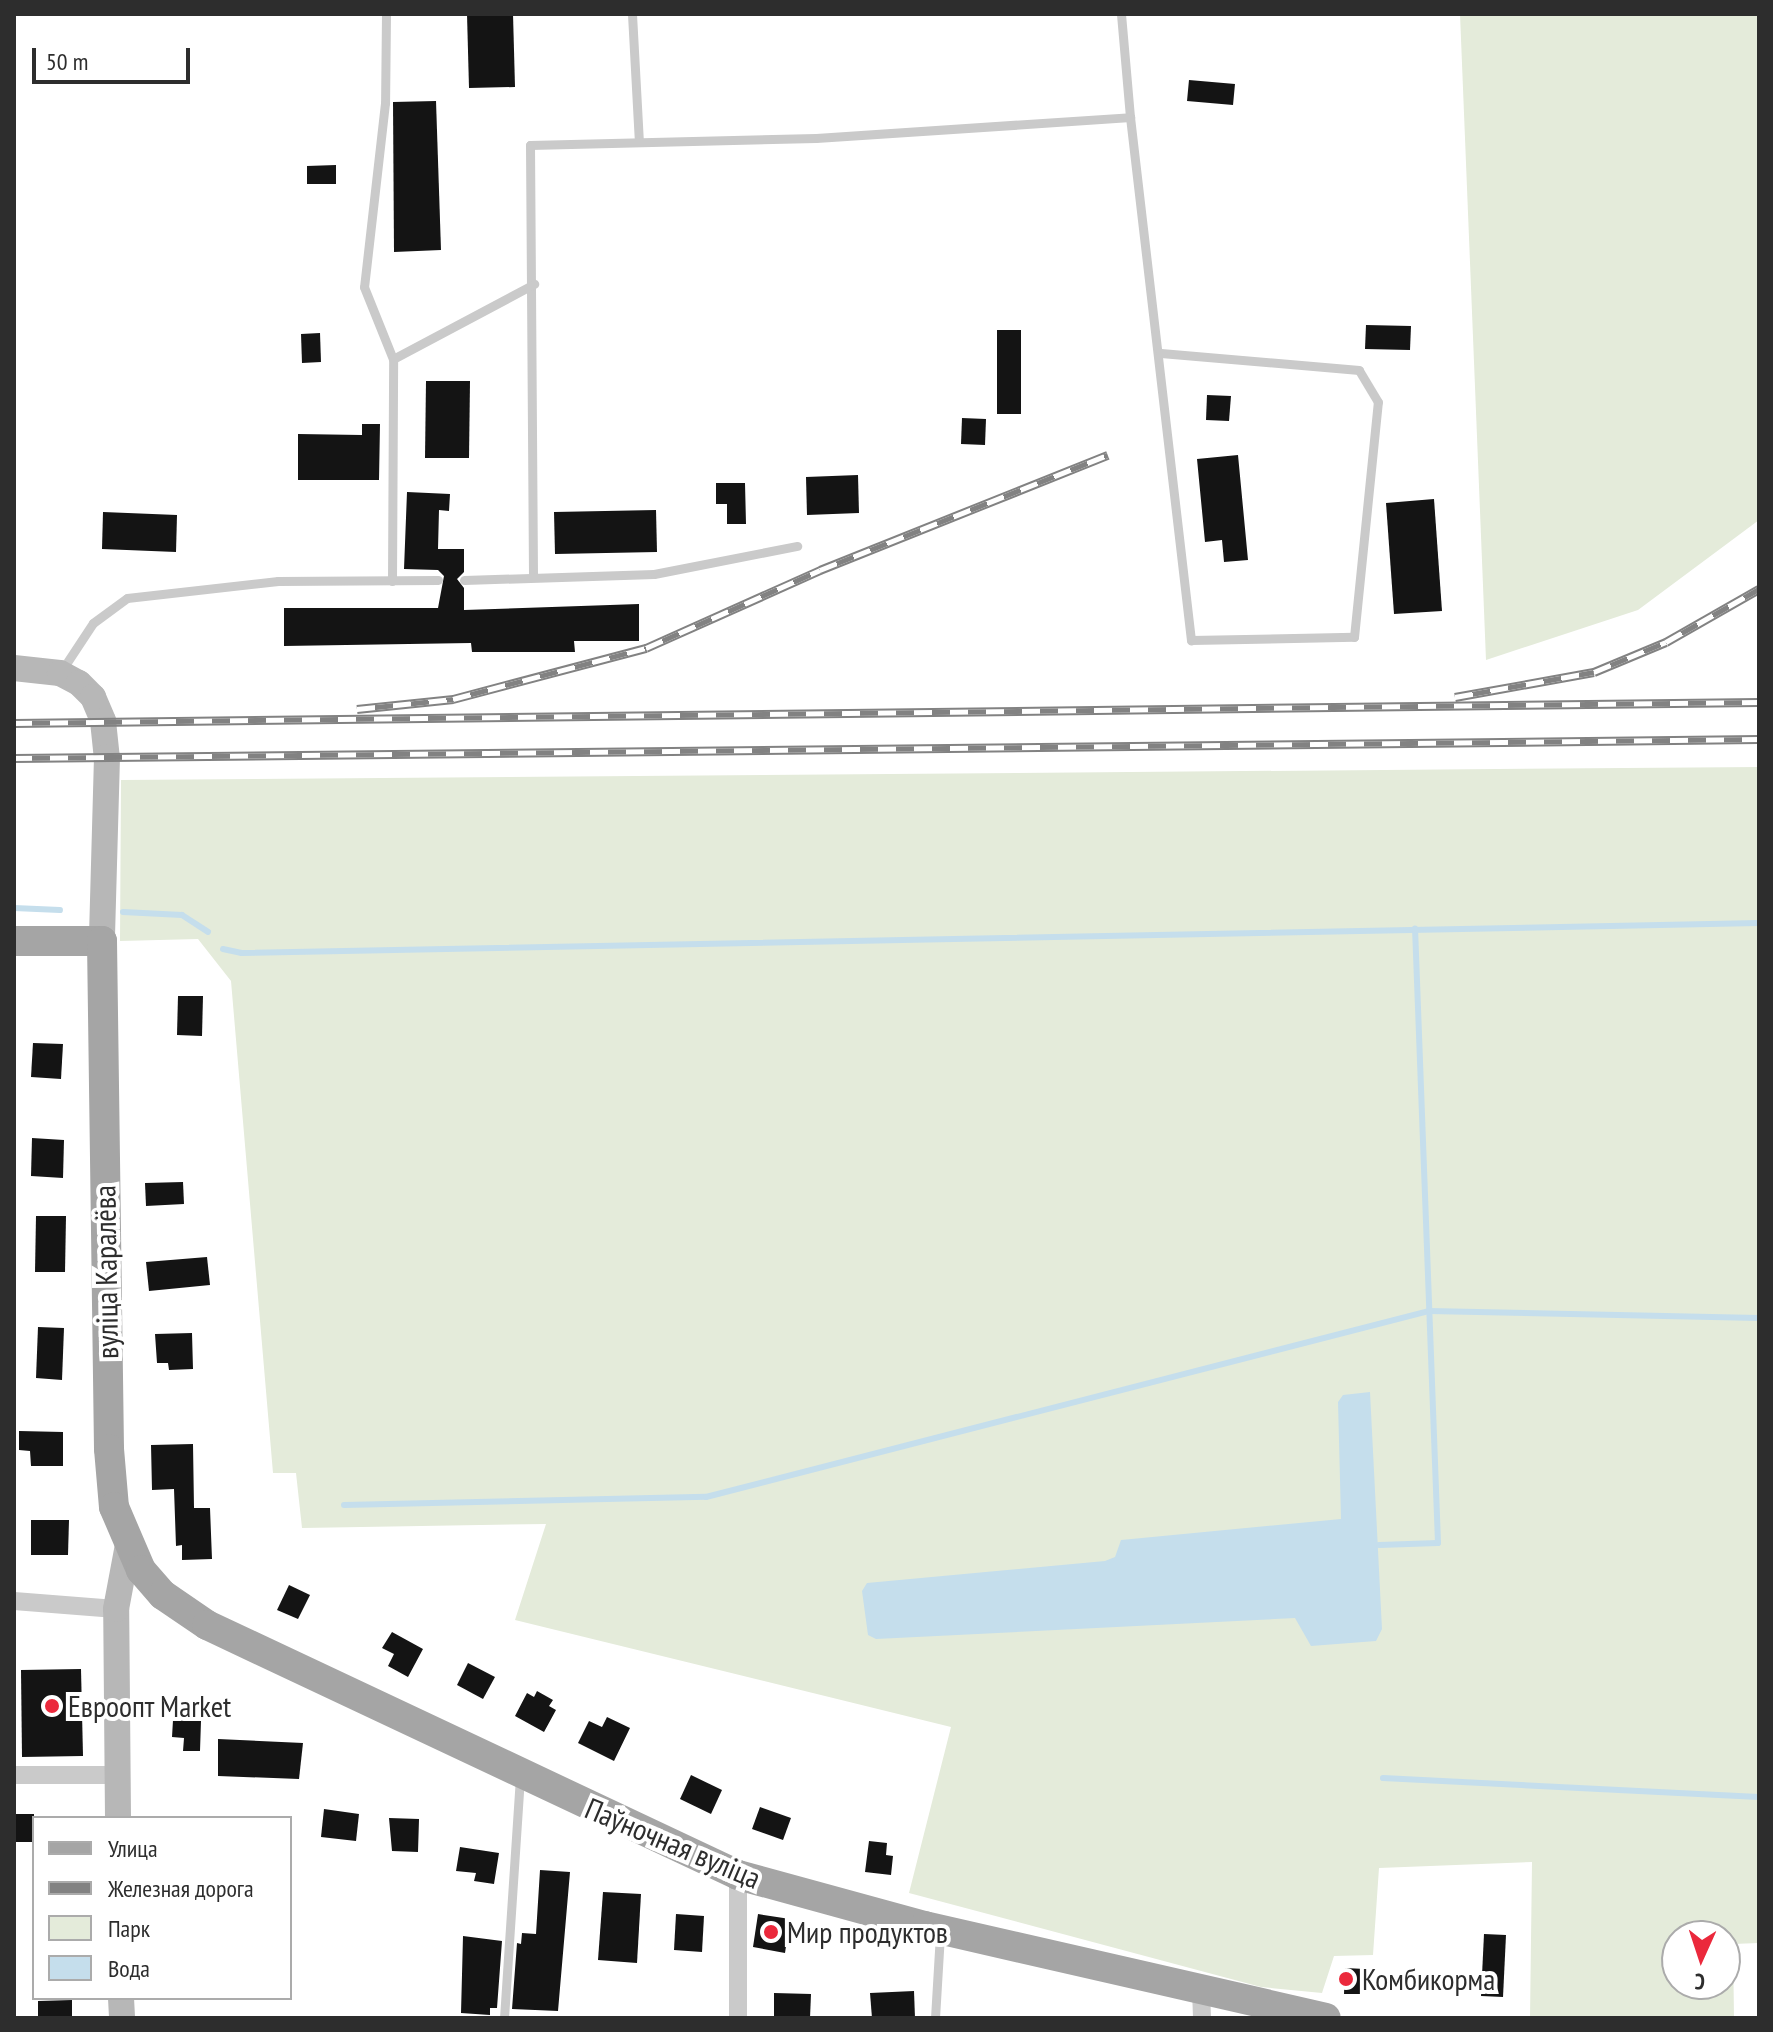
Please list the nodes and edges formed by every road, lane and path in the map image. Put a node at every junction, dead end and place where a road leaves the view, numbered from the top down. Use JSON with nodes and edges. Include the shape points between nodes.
{"nodes":[{"id":1,"x":386,"y":14,"type":"edge"},
{"id":2,"x":632,"y":14,"type":"edge"},
{"id":3,"x":1121,"y":14,"type":"edge"},
{"id":4,"x":1130,"y":117,"type":"junction"},
{"id":5,"x":639,"y":142,"type":"junction"},
{"id":6,"x":534,"y":284,"type":"junction"},
{"id":7,"x":1161,"y":353,"type":"junction"},
{"id":8,"x":393,"y":359,"type":"junction"},
{"id":9,"x":797,"y":546,"type":"dead end"},
{"id":10,"x":533,"y":575,"type":"junction"},
{"id":11,"x":438,"y":580,"type":"dead end"},
{"id":12,"x":464,"y":580,"type":"dead end"},
{"id":13,"x":392,"y":581,"type":"junction"},
{"id":14,"x":14,"y":668,"type":"edge"},
{"id":15,"x":60,"y":673,"type":"junction"},
{"id":16,"x":14,"y":941,"type":"edge"},
{"id":17,"x":102,"y":941,"type":"junction"},
{"id":18,"x":128,"y":1545,"type":"junction"},
{"id":19,"x":14,"y":1601,"type":"edge"},
{"id":20,"x":116,"y":1609,"type":"junction"},
{"id":21,"x":14,"y":1775,"type":"edge"},
{"id":22,"x":117,"y":1775,"type":"junction"},
{"id":23,"x":520,"y":1775,"type":"junction"},
{"id":24,"x":118,"y":1816,"type":"edge"},
{"id":25,"x":738,"y":1875,"type":"junction"},
{"id":26,"x":941,"y":1930,"type":"junction"},
{"id":27,"x":1202,"y":2004,"type":"edge"},
{"id":28,"x":504,"y":2018,"type":"edge"},
{"id":29,"x":738,"y":2018,"type":"edge"},
{"id":30,"x":935,"y":2018,"type":"edge"},
{"id":31,"x":1326,"y":2018,"type":"edge"}],
"edges":[{"from":1,"to":8,"type":"lane","via":[[385,103],[364,287]]},
{"from":2,"to":5,"type":"lane"},
{"from":3,"to":4,"type":"lane"},
{"from":4,"to":5,"type":"lane","via":[[816,138]]},
{"from":4,"to":7,"type":"lane"},
{"from":5,"to":6,"type":"lane","via":[[530,145]]},
{"from":6,"to":8,"type":"lane"},
{"from":6,"to":10,"type":"lane"},
{"from":7,"to":7,"type":"lane","via":[[1191,640],[1354,637],[1378,402],[1359,370]]},
{"from":8,"to":13,"type":"lane"},
{"from":9,"to":10,"type":"lane","via":[[654,574]]},
{"from":10,"to":12,"type":"lane"},
{"from":11,"to":13,"type":"lane"},
{"from":13,"to":15,"type":"lane","via":[[278,581],[127,598],[93,623]]},
{"from":14,"to":15,"type":"main road"},
{"from":15,"to":17,"type":"main road","name":"вуліца Каралёва","via":[[93,697],[103,721]]},
{"from":16,"to":17,"type":"main road"},
{"from":17,"to":18,"type":"main road","name":"вуліца Каралёва","via":[[109,1449],[114,1507]]},
{"from":18,"to":20,"type":"main road"},
{"from":18,"to":23,"type":"main road","name":"Паўночная вуліца","via":[[163,1595],[207,1625]]},
{"from":19,"to":20,"type":"street"},
{"from":20,"to":22,"type":"main road"},
{"from":21,"to":22,"type":"street"},
{"from":22,"to":24,"type":"main road"},
{"from":23,"to":25,"type":"main road","name":"Паўночная вуліца"},
{"from":23,"to":28,"type":"lane"},
{"from":25,"to":26,"type":"main road","name":"Паўночная вуліца"},
{"from":25,"to":29,"type":"street"},
{"from":26,"to":27,"type":"main road","name":"Паўночная вуліца"},
{"from":26,"to":30,"type":"lane"},
{"from":27,"to":31,"type":"main road","name":"Паўночная вуліца"}]}
